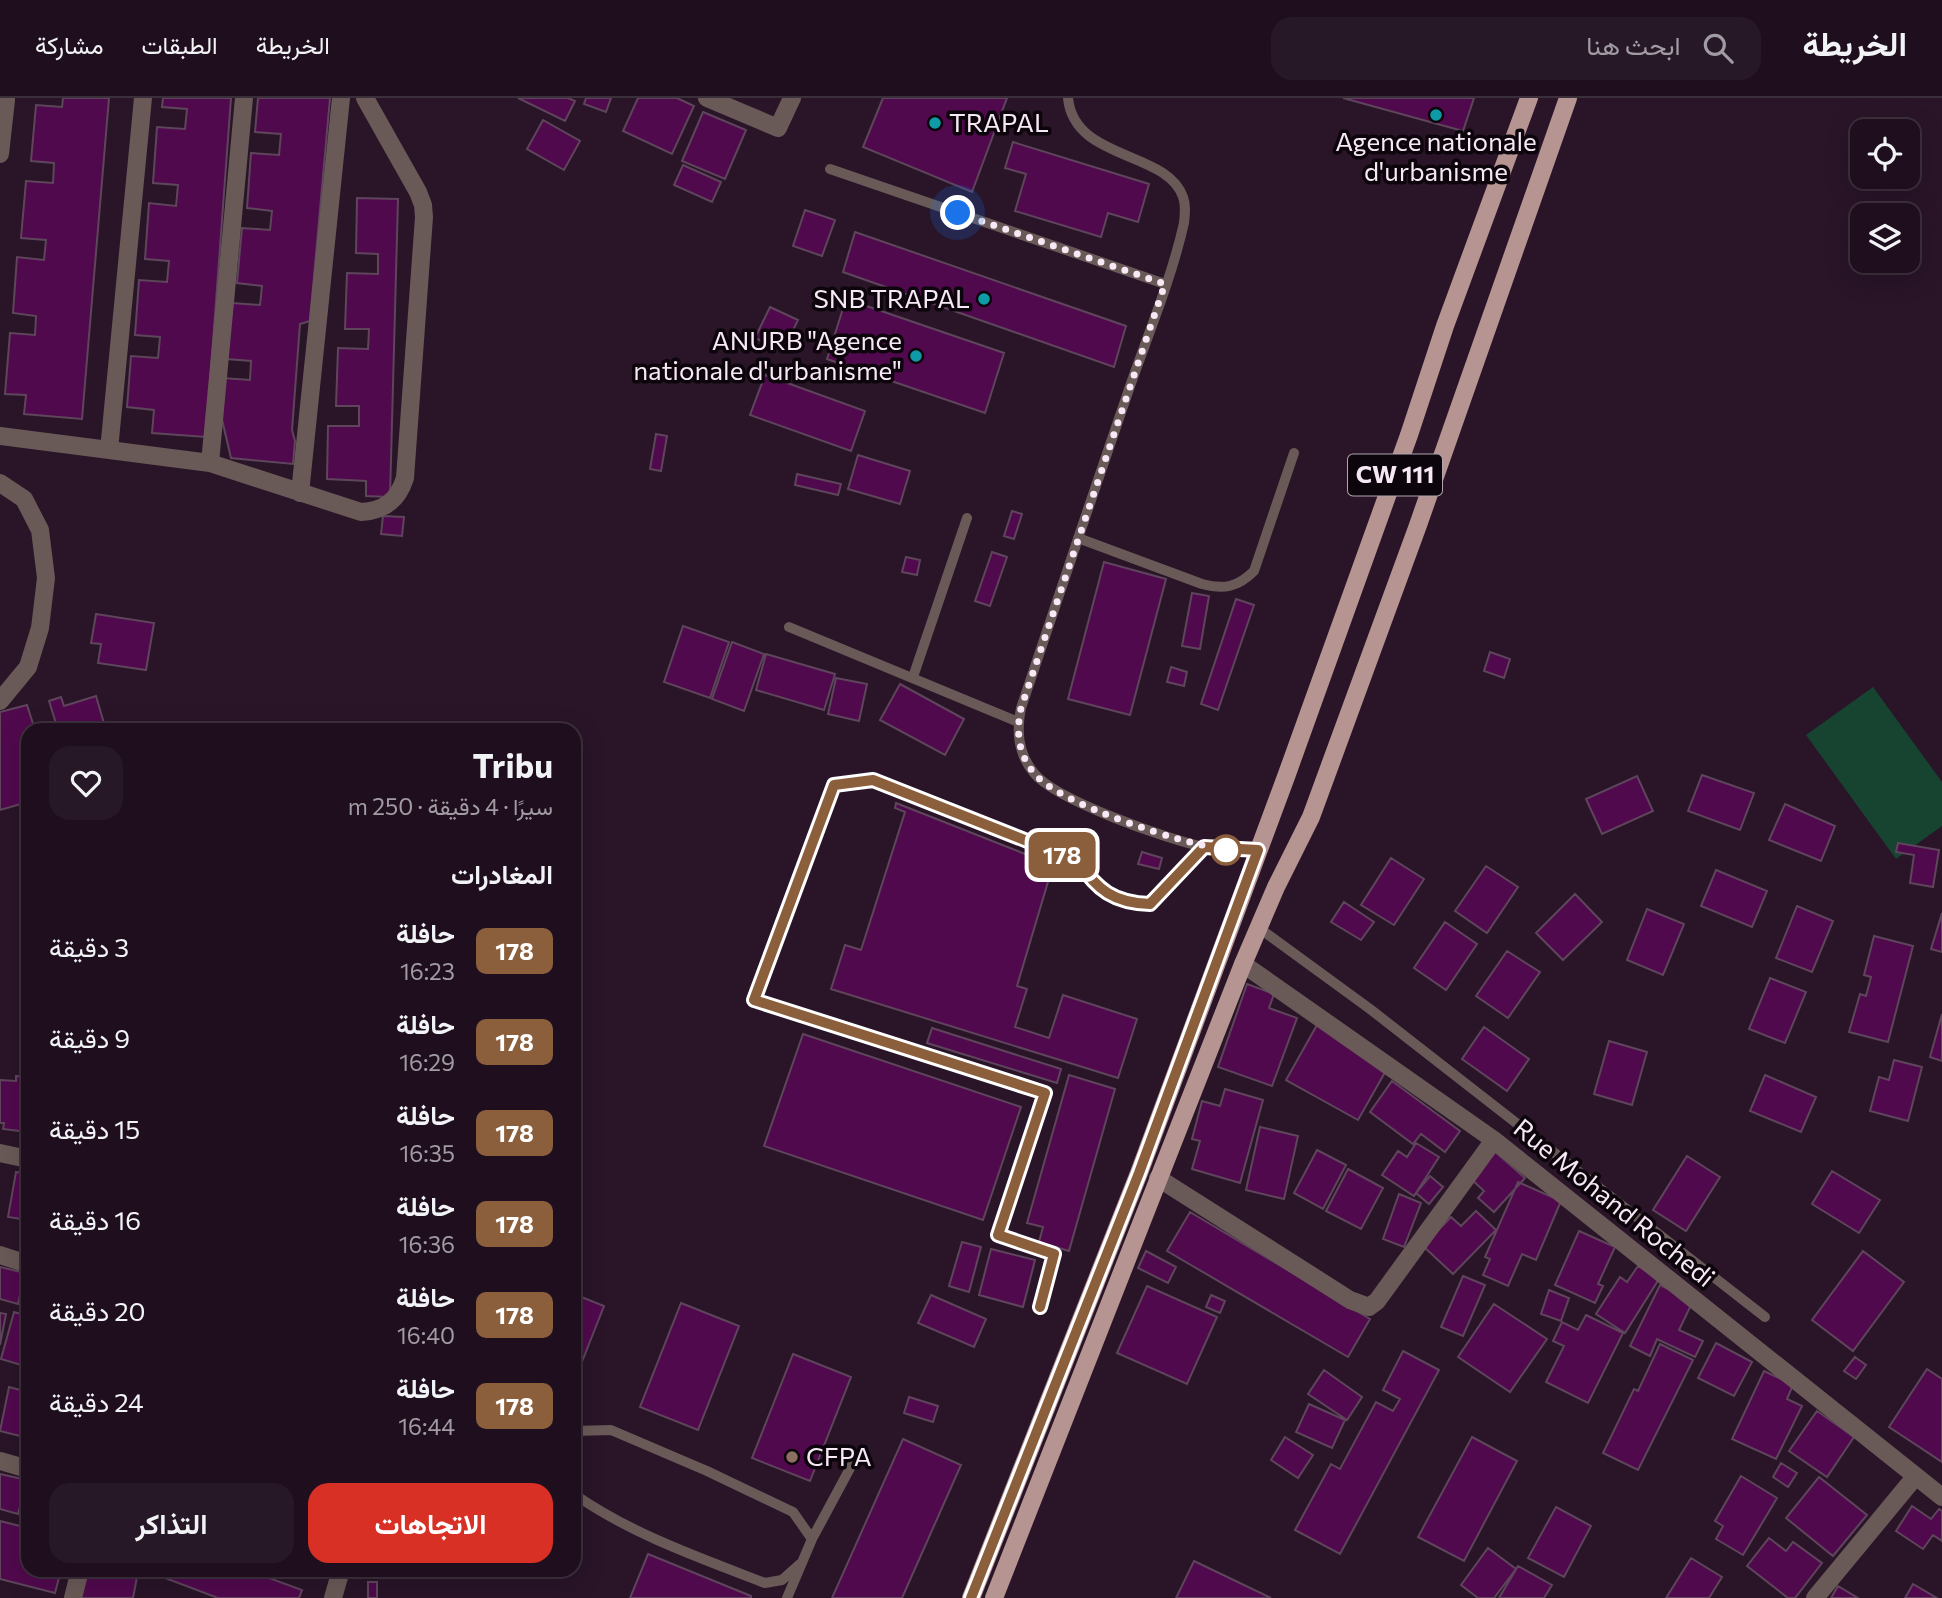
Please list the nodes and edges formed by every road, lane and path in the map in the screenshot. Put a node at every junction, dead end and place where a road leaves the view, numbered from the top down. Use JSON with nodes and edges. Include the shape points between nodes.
{"nodes":[{"id":1,"x":143,"y":98,"type":"edge"},
{"id":2,"x":244,"y":98,"type":"edge"},
{"id":3,"x":341,"y":98,"type":"edge"},
{"id":4,"x":365,"y":98,"type":"edge"},
{"id":5,"x":707,"y":98,"type":"edge"},
{"id":6,"x":792,"y":98,"type":"edge"},
{"id":7,"x":1068,"y":98,"type":"edge"},
{"id":8,"x":1529,"y":98,"type":"edge"},
{"id":9,"x":1568,"y":98,"type":"edge"},
{"id":10,"x":6,"y":100,"type":"dead end"},
{"id":11,"x":0,"y":154,"type":"edge"},
{"id":12,"x":830,"y":169,"type":"dead end"},
{"id":13,"x":1165,"y":284,"type":"junction"},
{"id":14,"x":0,"y":436,"type":"edge"},
{"id":15,"x":109,"y":450,"type":"junction"},
{"id":16,"x":1294,"y":453,"type":"dead end"},
{"id":17,"x":210,"y":463,"type":"junction"},
{"id":18,"x":0,"y":483,"type":"edge"},
{"id":19,"x":300,"y":493,"type":"junction"},
{"id":20,"x":967,"y":518,"type":"dead end"},
{"id":21,"x":1078,"y":538,"type":"junction"},
{"id":22,"x":789,"y":626,"type":"dead end"},
{"id":23,"x":913,"y":677,"type":"junction"},
{"id":24,"x":0,"y":701,"type":"edge"},
{"id":25,"x":1018,"y":722,"type":"junction"},
{"id":26,"x":1204,"y":847,"type":"junction"},
{"id":27,"x":1258,"y":850,"type":"junction"},
{"id":28,"x":1259,"y":928,"type":"junction"},
{"id":29,"x":1243,"y":964,"type":"junction"},
{"id":30,"x":1494,"y":1140,"type":"junction"},
{"id":31,"x":0,"y":1153,"type":"edge"},
{"id":32,"x":21,"y":1158,"type":"edge"},
{"id":33,"x":1158,"y":1178,"type":"junction"},
{"id":34,"x":0,"y":1255,"type":"edge"},
{"id":35,"x":21,"y":1262,"type":"edge"},
{"id":36,"x":1040,"y":1307,"type":"dead end"},
{"id":37,"x":1765,"y":1317,"type":"dead end"},
{"id":38,"x":581,"y":1431,"type":"edge"},
{"id":39,"x":855,"y":1459,"type":"dead end"},
{"id":40,"x":0,"y":1461,"type":"edge"},
{"id":41,"x":21,"y":1467,"type":"edge"},
{"id":42,"x":1915,"y":1477,"type":"junction"},
{"id":43,"x":1942,"y":1496,"type":"edge"},
{"id":44,"x":581,"y":1499,"type":"edge"},
{"id":45,"x":811,"y":1539,"type":"junction"},
{"id":46,"x":802,"y":1563,"type":"junction"},
{"id":47,"x":78,"y":1577,"type":"edge"},
{"id":48,"x":339,"y":1577,"type":"edge"},
{"id":49,"x":73,"y":1598,"type":"edge"},
{"id":50,"x":333,"y":1598,"type":"edge"},
{"id":51,"x":787,"y":1598,"type":"edge"},
{"id":52,"x":971,"y":1598,"type":"edge"},
{"id":53,"x":994,"y":1598,"type":"edge"},
{"id":54,"x":1815,"y":1598,"type":"edge"}],
"edges":[{"from":1,"to":15,"type":"street"},
{"from":2,"to":17,"type":"street"},
{"from":3,"to":19,"type":"street"},
{"from":4,"to":19,"type":"street","via":[[423,205],[405,478],[395,499],[374,512]]},
{"from":5,"to":6,"type":"street","via":[[778,128]]},
{"from":7,"to":13,"type":"lane","via":[[1077,125],[1090,137],[1165,174],[1183,196],[1186,210]]},
{"from":8,"to":27,"type":"main road","number":"CW 111"},
{"from":9,"to":28,"type":"main road","via":[[1311,817]]},
{"from":10,"to":11,"type":"street"},
{"from":12,"to":13,"type":"lane"},
{"from":13,"to":21,"type":"lane"},
{"from":14,"to":15,"type":"street"},
{"from":15,"to":17,"type":"street"},
{"from":16,"to":21,"type":"lane","via":[[1254,570],[1231,587],[1202,584]]},
{"from":17,"to":19,"type":"street"},
{"from":18,"to":24,"type":"street","via":[[24,499],[40,530],[46,578],[40,628],[28,667]]},
{"from":20,"to":23,"type":"lane"},
{"from":21,"to":25,"type":"lane"},
{"from":22,"to":23,"type":"lane"},
{"from":23,"to":25,"type":"lane"},
{"from":25,"to":26,"type":"lane","via":[[1025,760],[1035,776],[1051,788],[1069,799]]},
{"from":26,"to":27,"type":"lane"},
{"from":26,"to":36,"type":"lane","via":[[1150,904],[1133,904],[1102,890],[1078,861],[873,780],[834,785],[754,1000],[1045,1093],[998,1235],[1054,1254]]},
{"from":27,"to":52,"type":"main road","number":"CW 111","via":[[1139,1173]]},
{"from":28,"to":29,"type":"main road"},
{"from":28,"to":37,"type":"lane"},
{"from":29,"to":30,"type":"street","name":"Rue Mohand Rochedi"},
{"from":29,"to":33,"type":"main road"},
{"from":30,"to":33,"type":"street","via":[[1369,1307],[1350,1300]]},
{"from":30,"to":42,"type":"street","name":"Rue Mohand Rochedi"},
{"from":31,"to":32,"type":"street"},
{"from":33,"to":53,"type":"main road"},
{"from":34,"to":35,"type":"street"},
{"from":38,"to":45,"type":"lane","via":[[611,1430],[707,1471],[793,1513]]},
{"from":39,"to":45,"type":"lane"},
{"from":40,"to":41,"type":"street"},
{"from":42,"to":43,"type":"street","name":"Rue Mohand Rochedi"},
{"from":42,"to":54,"type":"street"},
{"from":44,"to":46,"type":"lane","via":[[657,1539],[765,1583],[782,1580]]},
{"from":45,"to":46,"type":"lane"},
{"from":46,"to":51,"type":"lane"},
{"from":47,"to":49,"type":"street"},
{"from":48,"to":50,"type":"street"}]}
